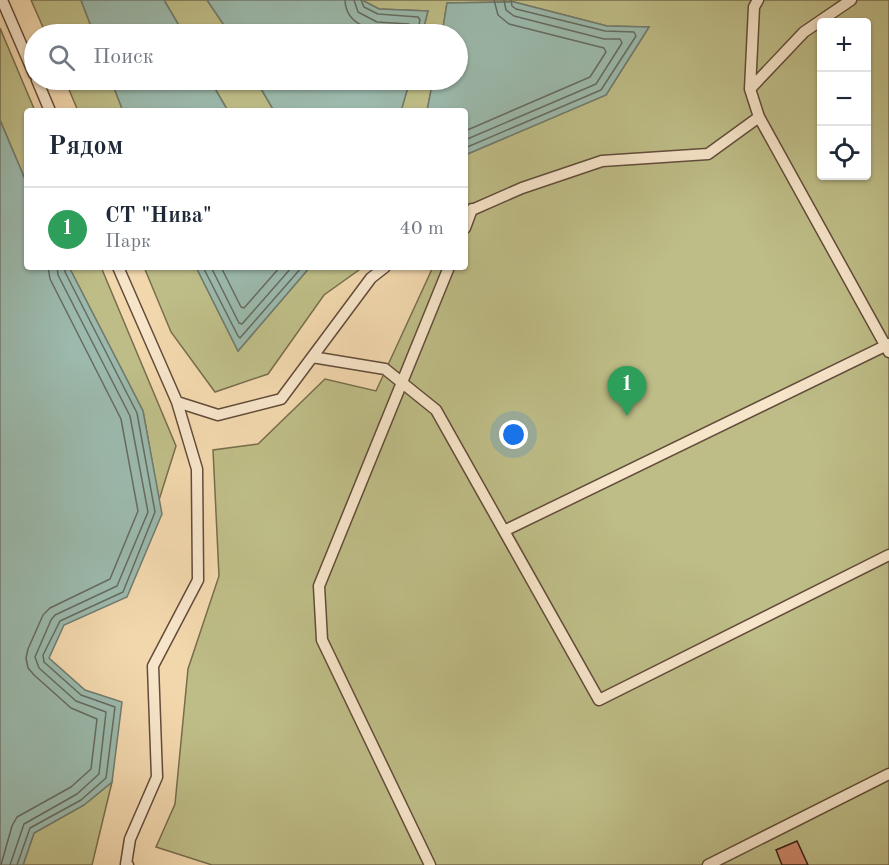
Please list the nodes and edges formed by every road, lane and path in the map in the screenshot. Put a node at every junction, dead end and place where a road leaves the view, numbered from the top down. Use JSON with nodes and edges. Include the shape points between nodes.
{"nodes":[{"id":1,"x":2,"y":0,"type":"edge"},
{"id":2,"x":758,"y":0,"type":"edge"},
{"id":3,"x":851,"y":0,"type":"edge"},
{"id":4,"x":24,"y":51,"type":"edge"},
{"id":5,"x":750,"y":89,"type":"junction"},
{"id":6,"x":41,"y":90,"type":"edge"},
{"id":7,"x":49,"y":108,"type":"edge"},
{"id":8,"x":759,"y":117,"type":"junction"},
{"id":9,"x":469,"y":211,"type":"edge"},
{"id":10,"x":119,"y":270,"type":"edge"},
{"id":11,"x":381,"y":270,"type":"edge"},
{"id":12,"x":448,"y":270,"type":"edge"},
{"id":13,"x":888,"y":347,"type":"edge"},
{"id":14,"x":312,"y":357,"type":"junction"},
{"id":15,"x":403,"y":384,"type":"junction"},
{"id":16,"x":177,"y":402,"type":"junction"},
{"id":17,"x":504,"y":531,"type":"junction"},
{"id":18,"x":889,"y":555,"type":"edge"},
{"id":19,"x":889,"y":774,"type":"edge"},
{"id":20,"x":128,"y":865,"type":"edge"},
{"id":21,"x":430,"y":865,"type":"edge"},
{"id":22,"x":708,"y":865,"type":"edge"}],
"edges":[{"from":1,"to":4,"type":"lane"},
{"from":2,"to":5,"type":"lane","via":[[754,8]]},
{"from":3,"to":5,"type":"lane","via":[[804,32]]},
{"from":5,"to":8,"type":"lane"},
{"from":6,"to":7,"type":"lane"},
{"from":8,"to":9,"type":"lane","via":[[708,154],[602,161]]},
{"from":8,"to":13,"type":"lane"},
{"from":10,"to":16,"type":"lane"},
{"from":11,"to":14,"type":"lane"},
{"from":12,"to":15,"type":"lane"},
{"from":13,"to":17,"type":"lane"},
{"from":14,"to":15,"type":"lane","via":[[385,369]]},
{"from":14,"to":16,"type":"lane","via":[[281,399],[218,415]]},
{"from":15,"to":17,"type":"lane","via":[[436,410]]},
{"from":15,"to":21,"type":"lane","via":[[319,586],[322,640]]},
{"from":16,"to":20,"type":"lane","via":[[197,469],[198,580],[153,666],[157,777],[130,839]]},
{"from":17,"to":18,"type":"lane","via":[[599,700]]},
{"from":19,"to":22,"type":"lane"}]}
